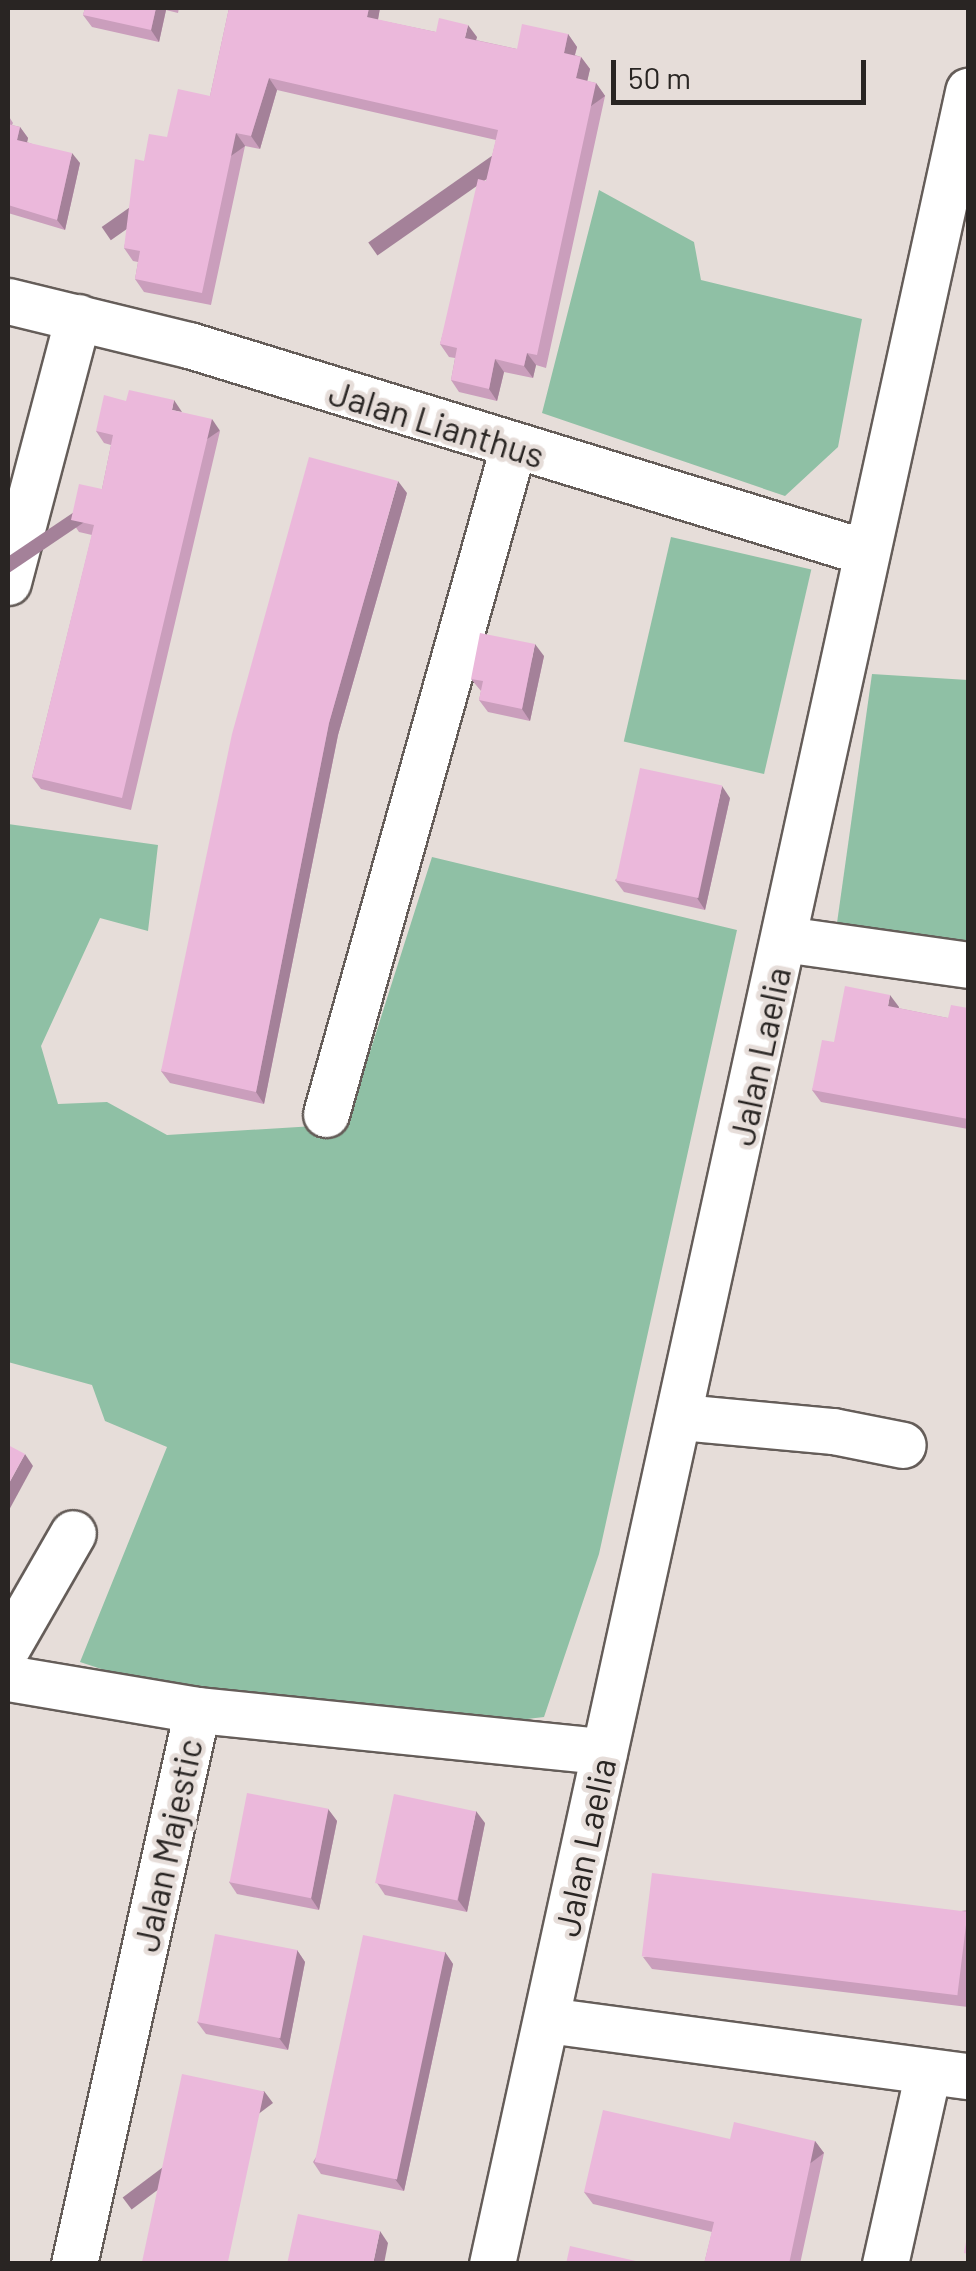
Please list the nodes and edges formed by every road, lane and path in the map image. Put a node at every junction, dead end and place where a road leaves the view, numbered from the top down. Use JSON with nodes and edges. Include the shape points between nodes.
{"nodes":[{"id":1,"x":968,"y":91,"type":"edge"},
{"id":2,"x":8,"y":301,"type":"edge"},
{"id":3,"x":78,"y":317,"type":"junction"},
{"id":4,"x":513,"y":447,"type":"junction"},
{"id":5,"x":865,"y":552,"type":"junction"},
{"id":6,"x":8,"y":582,"type":"edge"},
{"id":7,"x":784,"y":939,"type":"junction"},
{"id":8,"x":968,"y":965,"type":"edge"},
{"id":9,"x":326,"y":1114,"type":"dead end"},
{"id":10,"x":681,"y":1417,"type":"junction"},
{"id":11,"x":903,"y":1445,"type":"dead end"},
{"id":12,"x":73,"y":1533,"type":"dead end"},
{"id":13,"x":8,"y":1646,"type":"edge"},
{"id":14,"x":8,"y":1678,"type":"edge"},
{"id":15,"x":197,"y":1710,"type":"junction"},
{"id":16,"x":604,"y":1752,"type":"junction"},
{"id":17,"x":548,"y":2020,"type":"junction"},
{"id":18,"x":948,"y":2074,"type":"edge"},
{"id":19,"x":74,"y":2264,"type":"edge"},
{"id":20,"x":492,"y":2264,"type":"edge"},
{"id":21,"x":885,"y":2264,"type":"edge"}],
"edges":[{"from":1,"to":5,"type":"street","name":"Jalan Laelia"},
{"from":2,"to":3,"type":"street","name":"Jalan Lianthus"},
{"from":3,"to":4,"type":"street","name":"Jalan Lianthus"},
{"from":3,"to":6,"type":"street"},
{"from":4,"to":5,"type":"street","name":"Jalan Lianthus"},
{"from":4,"to":9,"type":"street"},
{"from":5,"to":7,"type":"street","name":"Jalan Laelia"},
{"from":7,"to":8,"type":"street"},
{"from":7,"to":10,"type":"street","name":"Jalan Laelia"},
{"from":10,"to":11,"type":"street","via":[[833,1430]]},
{"from":10,"to":16,"type":"street","name":"Jalan Laelia"},
{"from":12,"to":13,"type":"street"},
{"from":14,"to":15,"type":"street"},
{"from":15,"to":16,"type":"street","name":"Jalan Majestic"},
{"from":15,"to":19,"type":"street","name":"Jalan Majestic"},
{"from":16,"to":17,"type":"street","name":"Jalan Laelia"},
{"from":17,"to":18,"type":"street"},
{"from":17,"to":20,"type":"street","name":"Jalan Laelia"},
{"from":18,"to":21,"type":"street"}]}
